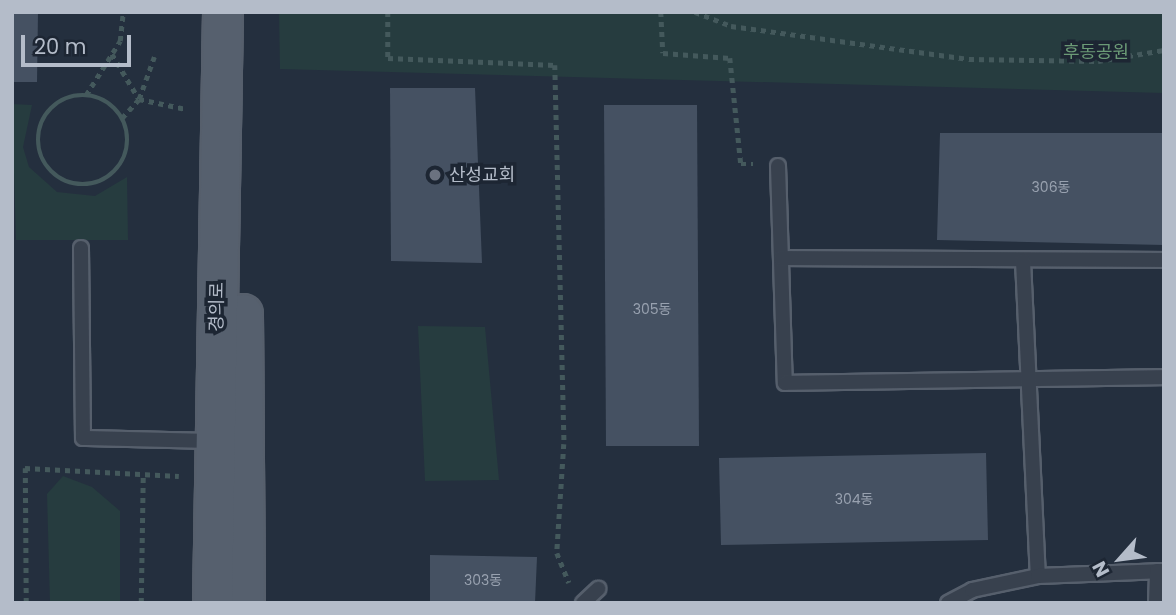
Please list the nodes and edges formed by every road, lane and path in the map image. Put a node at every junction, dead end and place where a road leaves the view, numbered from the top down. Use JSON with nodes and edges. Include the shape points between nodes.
{"nodes":[{"id":1,"x":123,"y":12,"type":"edge"},
{"id":2,"x":223,"y":12,"type":"edge"},
{"id":3,"x":244,"y":12,"type":"edge"},
{"id":4,"x":388,"y":12,"type":"edge"},
{"id":5,"x":661,"y":12,"type":"edge"},
{"id":6,"x":695,"y":12,"type":"edge"},
{"id":7,"x":1164,"y":50,"type":"edge"},
{"id":8,"x":112,"y":54,"type":"junction"},
{"id":9,"x":154,"y":57,"type":"dead end"},
{"id":10,"x":86,"y":95,"type":"junction"},
{"id":11,"x":139,"y":99,"type":"junction"},
{"id":12,"x":193,"y":110,"type":"dead end"},
{"id":13,"x":122,"y":118,"type":"junction"},
{"id":14,"x":778,"y":166,"type":"joint"},
{"id":15,"x":81,"y":248,"type":"dead end"},
{"id":16,"x":781,"y":258,"type":"junction"},
{"id":17,"x":1164,"y":260,"type":"edge"},
{"id":18,"x":1023,"y":261,"type":"junction"},
{"id":19,"x":1164,"y":377,"type":"edge"},
{"id":20,"x":1029,"y":378,"type":"junction"},
{"id":21,"x":214,"y":441,"type":"junction"},
{"id":22,"x":143,"y":474,"type":"junction"},
{"id":23,"x":191,"y":477,"type":"dead end"},
{"id":24,"x":1160,"y":571,"type":"edge"},
{"id":25,"x":1038,"y":576,"type":"junction"},
{"id":26,"x":598,"y":589,"type":"dead end"},
{"id":27,"x":573,"y":590,"type":"dead end"},
{"id":28,"x":26,"y":603,"type":"edge"},
{"id":29,"x":141,"y":603,"type":"edge"},
{"id":30,"x":213,"y":603,"type":"edge"},
{"id":31,"x":245,"y":603,"type":"edge"},
{"id":32,"x":583,"y":603,"type":"edge"},
{"id":33,"x":948,"y":603,"type":"edge"},
{"id":34,"x":1156,"y":603,"type":"edge"}],
"edges":[{"from":1,"to":8,"type":"path"},
{"from":2,"to":21,"type":"main road","name":"경의로"},
{"from":3,"to":31,"type":"main road","name":"경의로"},
{"from":4,"to":27,"type":"path","via":[[388,58],[555,65],[564,444],[557,553]]},
{"from":5,"to":14,"type":"path","via":[[663,53],[730,58],[741,164]]},
{"from":6,"to":7,"type":"path","via":[[731,26],[969,59],[1098,61]]},
{"from":8,"to":10,"type":"path"},
{"from":8,"to":11,"type":"path"},
{"from":9,"to":11,"type":"path"},
{"from":10,"to":13,"type":"path"},
{"from":10,"to":13,"type":"path","via":[[58,102],[40,124],[39,153],[56,178],[85,186],[113,174],[128,148]]},
{"from":11,"to":12,"type":"path"},
{"from":11,"to":13,"type":"path"},
{"from":14,"to":16,"type":"lane"},
{"from":15,"to":21,"type":"lane","via":[[83,438]]},
{"from":16,"to":18,"type":"lane"},
{"from":16,"to":20,"type":"lane","via":[[785,383]]},
{"from":17,"to":18,"type":"lane"},
{"from":18,"to":20,"type":"lane"},
{"from":19,"to":20,"type":"lane"},
{"from":20,"to":25,"type":"lane"},
{"from":21,"to":30,"type":"main road","name":"경의로"},
{"from":22,"to":23,"type":"path"},
{"from":22,"to":28,"type":"path","via":[[25,468]]},
{"from":22,"to":29,"type":"path"},
{"from":24,"to":25,"type":"lane"},
{"from":24,"to":34,"type":"lane"},
{"from":25,"to":33,"type":"lane","via":[[972,590]]},
{"from":26,"to":32,"type":"lane"}]}
